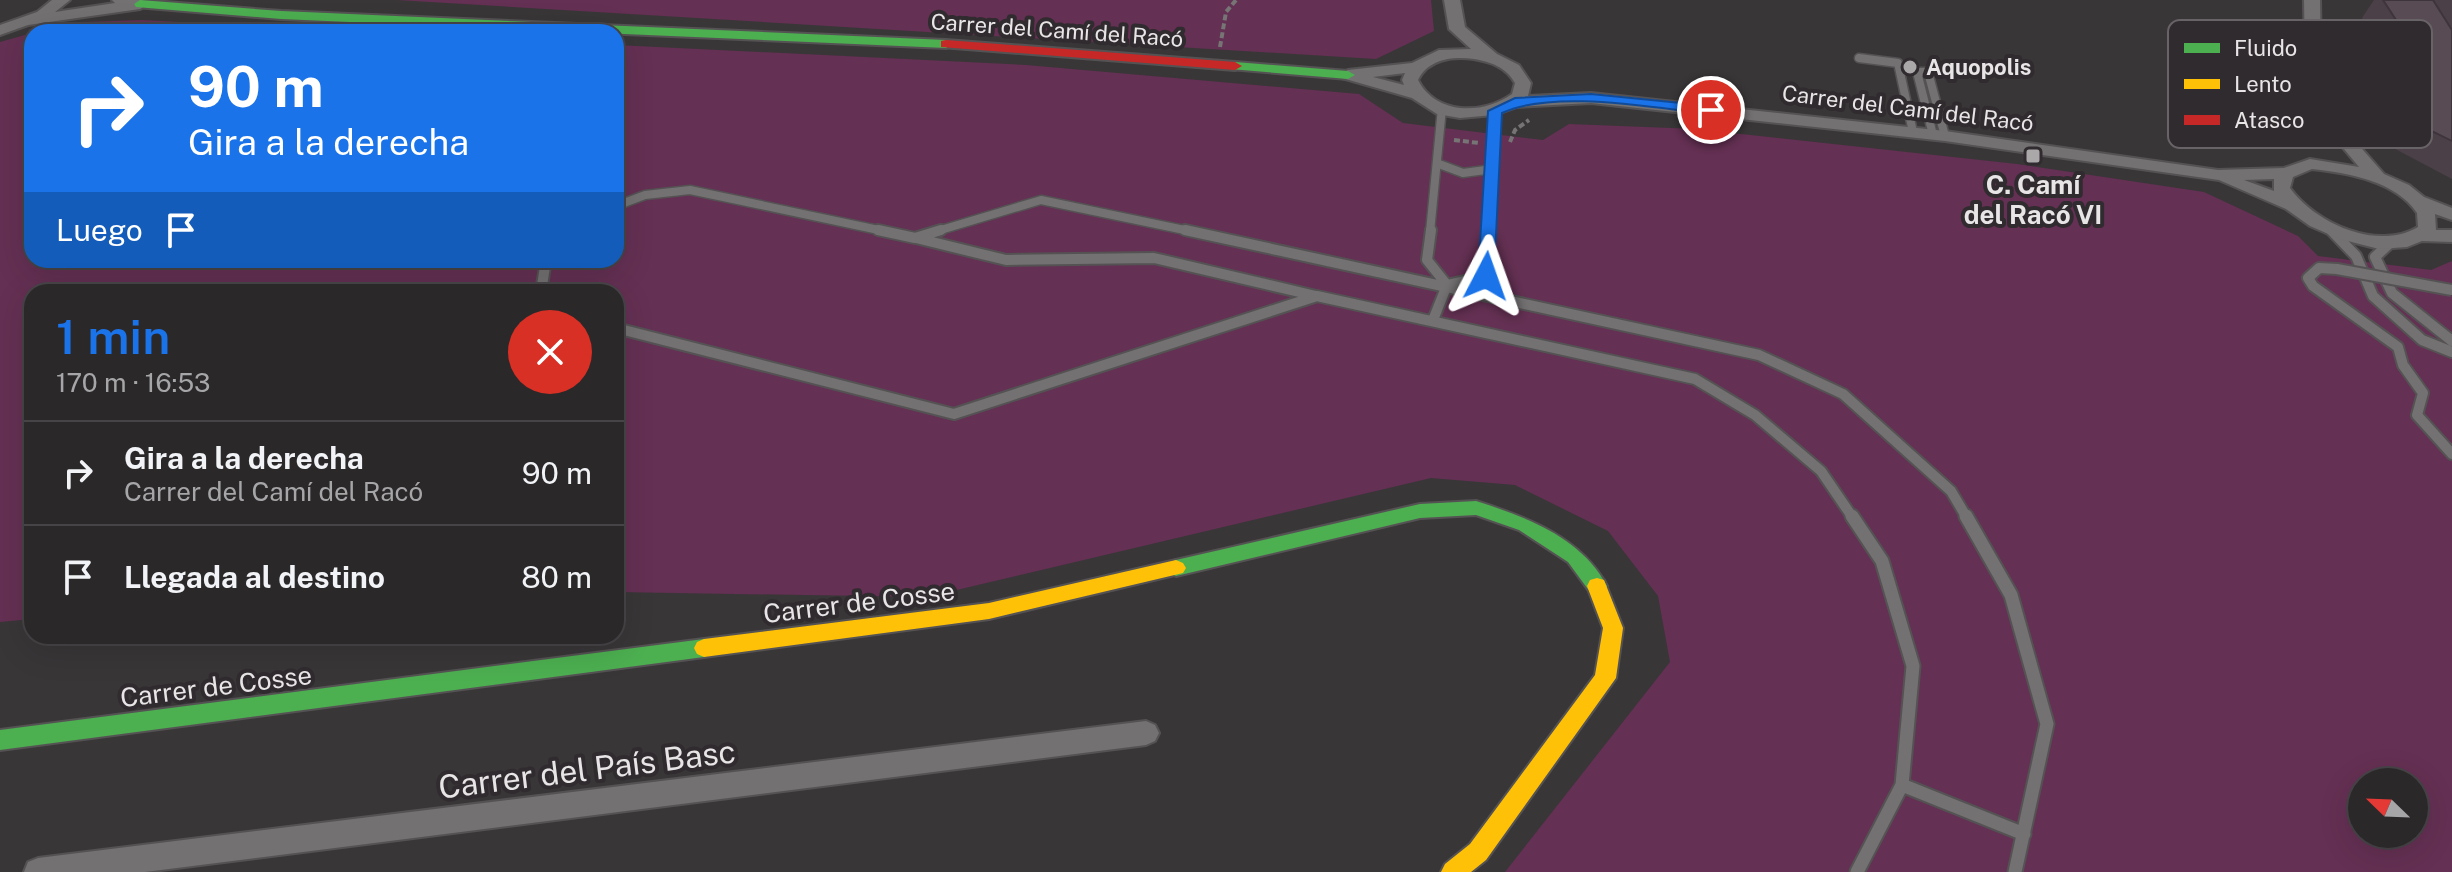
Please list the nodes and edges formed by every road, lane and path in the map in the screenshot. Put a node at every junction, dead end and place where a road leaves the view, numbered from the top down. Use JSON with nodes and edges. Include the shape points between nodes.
{"nodes":[{"id":1,"x":62,"y":0,"type":"edge"},
{"id":2,"x":120,"y":0,"type":"edge"},
{"id":3,"x":1236,"y":0,"type":"edge"},
{"id":4,"x":1452,"y":0,"type":"edge"},
{"id":5,"x":2312,"y":0,"type":"edge"},
{"id":6,"x":140,"y":4,"type":"junction"},
{"id":7,"x":2312,"y":20,"type":"edge"},
{"id":8,"x":29,"y":21,"type":"junction"},
{"id":9,"x":485,"y":24,"type":"edge"},
{"id":10,"x":1457,"y":29,"type":"junction"},
{"id":11,"x":0,"y":30,"type":"edge"},
{"id":12,"x":624,"y":30,"type":"edge"},
{"id":13,"x":1439,"y":55,"type":"junction"},
{"id":14,"x":1492,"y":58,"type":"junction"},
{"id":15,"x":1859,"y":58,"type":"dead end"},
{"id":16,"x":1216,"y":65,"type":"junction"},
{"id":17,"x":1416,"y":67,"type":"junction"},
{"id":18,"x":1348,"y":75,"type":"junction"},
{"id":19,"x":1534,"y":81,"type":"junction"},
{"id":20,"x":1417,"y":94,"type":"junction"},
{"id":21,"x":1591,"y":98,"type":"junction"},
{"id":22,"x":1515,"y":102,"type":"junction"},
{"id":23,"x":1442,"y":108,"type":"junction"},
{"id":24,"x":1495,"y":111,"type":"junction"},
{"id":25,"x":1913,"y":132,"type":"junction"},
{"id":26,"x":1939,"y":135,"type":"junction"},
{"id":27,"x":2344,"y":148,"type":"edge"},
{"id":28,"x":2352,"y":148,"type":"edge"},
{"id":29,"x":1439,"y":164,"type":"junction"},
{"id":30,"x":2329,"y":165,"type":"junction"},
{"id":31,"x":1493,"y":169,"type":"junction"},
{"id":32,"x":2283,"y":173,"type":"junction"},
{"id":33,"x":2218,"y":175,"type":"junction"},
{"id":34,"x":2378,"y":177,"type":"junction"},
{"id":35,"x":2416,"y":200,"type":"junction"},
{"id":36,"x":624,"y":203,"type":"edge"},
{"id":37,"x":2289,"y":204,"type":"junction"},
{"id":38,"x":2452,"y":214,"type":"edge"},
{"id":39,"x":2331,"y":230,"type":"junction"},
{"id":40,"x":2423,"y":235,"type":"junction"},
{"id":41,"x":2452,"y":236,"type":"edge"},
{"id":42,"x":915,"y":238,"type":"junction"},
{"id":43,"x":2391,"y":242,"type":"junction"},
{"id":44,"x":1447,"y":285,"type":"junction"},
{"id":45,"x":2452,"y":290,"type":"edge"},
{"id":46,"x":1317,"y":296,"type":"junction"},
{"id":47,"x":1433,"y":320,"type":"junction"},
{"id":48,"x":624,"y":330,"type":"edge"},
{"id":49,"x":2452,"y":341,"type":"edge"},
{"id":50,"x":2452,"y":352,"type":"edge"},
{"id":51,"x":2452,"y":454,"type":"edge"},
{"id":52,"x":1146,"y":733,"type":"dead end"},
{"id":53,"x":0,"y":740,"type":"edge"},
{"id":54,"x":1902,"y":785,"type":"junction"},
{"id":55,"x":2024,"y":834,"type":"junction"},
{"id":56,"x":38,"y":872,"type":"edge"},
{"id":57,"x":1453,"y":872,"type":"edge"},
{"id":58,"x":1857,"y":872,"type":"edge"},
{"id":59,"x":2015,"y":872,"type":"edge"}],
"edges":[{"from":1,"to":8,"type":"street"},
{"from":2,"to":6,"type":"street","name":"Carrer del Camí del Racó"},
{"from":3,"to":16,"type":"path","via":[[1226,12]]},
{"from":4,"to":10,"type":"street"},
{"from":5,"to":7,"type":"street"},
{"from":6,"to":8,"type":"street","name":"Carrer del Camí del Racó"},
{"from":6,"to":9,"type":"street","name":"Carrer del Camí del Racó"},
{"from":8,"to":11,"type":"street"},
{"from":10,"to":13,"type":"street"},
{"from":10,"to":14,"type":"street","name":"Carrer del Camí del Racó"},
{"from":12,"to":16,"type":"street","name":"Carrer del Camí del Racó","via":[[960,45]]},
{"from":13,"to":14,"type":"street"},
{"from":13,"to":17,"type":"street"},
{"from":14,"to":19,"type":"street","name":"Carrer del Camí del Racó"},
{"from":15,"to":25,"type":"lane","via":[[1898,63]]},
{"from":16,"to":18,"type":"street","name":"Carrer del Camí del Racó"},
{"from":17,"to":18,"type":"street","name":"Carrer del Camí del Racó"},
{"from":17,"to":20,"type":"street","via":[[1410,80]]},
{"from":18,"to":20,"type":"street","name":"Carrer del Camí del Racó"},
{"from":19,"to":21,"type":"street","name":"Carrer del Camí del Racó"},
{"from":19,"to":22,"type":"street"},
{"from":20,"to":23,"type":"street","name":"Carrer del Camí del Racó"},
{"from":21,"to":22,"type":"street","name":"Carrer del Camí del Racó"},
{"from":21,"to":25,"type":"street","name":"Carrer del Camí del Racó"},
{"from":22,"to":24,"type":"street"},
{"from":23,"to":24,"type":"street"},
{"from":23,"to":29,"type":"lane"},
{"from":24,"to":31,"type":"lane"},
{"from":25,"to":26,"type":"street","name":"Carrer del Camí del Racó"},
{"from":26,"to":26,"type":"lane","via":[[1928,72],[1917,72]]},
{"from":26,"to":33,"type":"street","name":"Carrer del Camí del Racó"},
{"from":27,"to":30,"type":"street"},
{"from":28,"to":34,"type":"street"},
{"from":29,"to":31,"type":"lane","via":[[1463,173]]},
{"from":29,"to":44,"type":"lane","via":[[1427,260]]},
{"from":30,"to":32,"type":"street","name":"Carrer del Camí del Racó","via":[[2294,167]]},
{"from":30,"to":34,"type":"street"},
{"from":31,"to":44,"type":"lane","via":[[1486,276]]},
{"from":32,"to":33,"type":"street","name":"Carrer del Camí del Racó"},
{"from":32,"to":37,"type":"street","via":[[2278,182]]},
{"from":33,"to":37,"type":"street","name":"Carrer del Camí del Racó"},
{"from":34,"to":35,"type":"street"},
{"from":35,"to":38,"type":"street"},
{"from":35,"to":40,"type":"street","via":[[2427,215]]},
{"from":36,"to":42,"type":"lane","via":[[690,190]]},
{"from":37,"to":39,"type":"street","name":"Carrer del Camí del Racó"},
{"from":39,"to":43,"type":"street","name":"Carrer del Camí del Racó"},
{"from":39,"to":50,"type":"lane","via":[[2356,256],[2373,296],[2422,340]]},
{"from":40,"to":41,"type":"street"},
{"from":40,"to":43,"type":"street"},
{"from":42,"to":44,"type":"lane","via":[[1041,200]]},
{"from":42,"to":46,"type":"lane","via":[[1006,260],[1154,258]]},
{"from":43,"to":49,"type":"lane","via":[[2375,257],[2392,293]]},
{"from":44,"to":47,"type":"lane"},
{"from":44,"to":55,"type":"lane","via":[[1759,355],[1843,394],[1951,491],[2011,595],[2047,724]]},
{"from":45,"to":51,"type":"lane","bridge":true,"via":[[2337,269],[2319,268],[2308,278],[2398,347],[2403,365],[2423,393],[2417,415]]},
{"from":46,"to":47,"type":"lane"},
{"from":46,"to":48,"type":"lane","via":[[954,414]]},
{"from":47,"to":54,"type":"lane","via":[[1695,379],[1755,415],[1821,471],[1882,561],[1913,666]]},
{"from":52,"to":56,"type":"street","name":"Carrer del País Basc"},
{"from":53,"to":57,"type":"street","name":"Carrer de Cosse","via":[[989,611],[1420,511],[1476,508],[1526,525],[1575,557],[1600,590],[1613,628],[1605,678],[1478,852]]},
{"from":54,"to":55,"type":"lane"},
{"from":54,"to":58,"type":"lane"},
{"from":55,"to":59,"type":"lane"}]}
